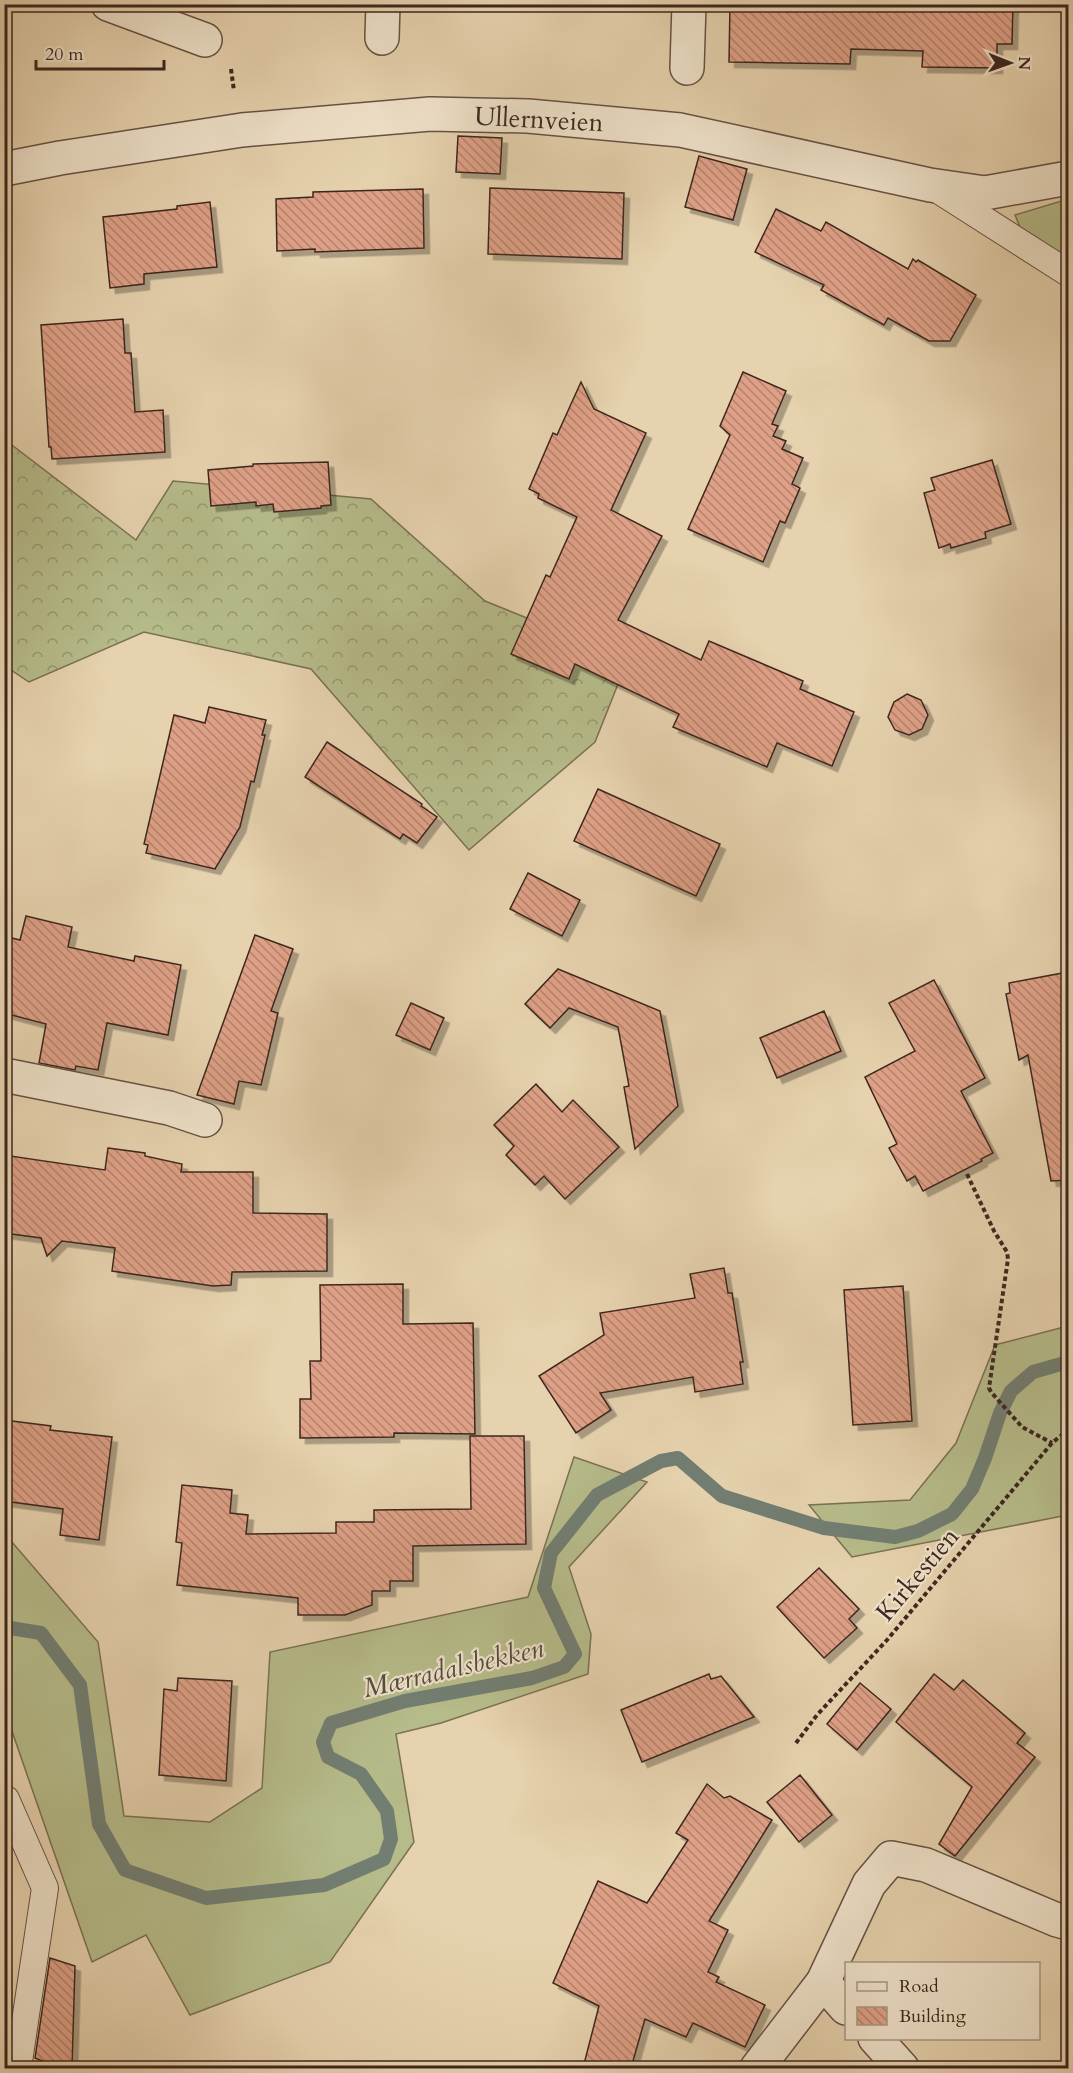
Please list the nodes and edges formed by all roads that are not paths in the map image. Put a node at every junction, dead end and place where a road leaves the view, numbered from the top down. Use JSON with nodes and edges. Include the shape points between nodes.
{"nodes":[{"id":1,"x":108,"y":4,"type":"edge"},
{"id":2,"x":382,"y":4,"type":"edge"},
{"id":3,"x":689,"y":4,"type":"edge"},
{"id":4,"x":382,"y":38,"type":"dead end"},
{"id":5,"x":205,"y":40,"type":"road end"},
{"id":6,"x":687,"y":68,"type":"dead end"},
{"id":7,"x":4,"y":169,"type":"edge"},
{"id":8,"x":1068,"y":178,"type":"edge"},
{"id":9,"x":930,"y":185,"type":"junction"},
{"id":10,"x":1068,"y":273,"type":"edge"},
{"id":11,"x":4,"y":1076,"type":"edge"},
{"id":12,"x":205,"y":1120,"type":"dead end"},
{"id":13,"x":6,"y":1800,"type":"dead end"},
{"id":14,"x":1068,"y":1923,"type":"edge"},
{"id":15,"x":824,"y":1982,"type":"junction"},
{"id":16,"x":845,"y":2006,"type":"edge"},
{"id":17,"x":877,"y":2040,"type":"edge"},
{"id":18,"x":18,"y":2068,"type":"edge"},
{"id":19,"x":758,"y":2068,"type":"edge"},
{"id":20,"x":903,"y":2068,"type":"edge"}],
"edges":[{"from":1,"to":5,"type":"street"},
{"from":2,"to":4,"type":"street"},
{"from":3,"to":6,"type":"street"},
{"from":7,"to":9,"type":"street","name":"Ullernveien","via":[[242,130],[429,114],[528,116],[680,130]]},
{"from":8,"to":9,"type":"street","name":"Ullernveien","via":[[985,193]]},
{"from":9,"to":10,"type":"lane"},
{"from":11,"to":12,"type":"street","via":[[169,1108]]},
{"from":13,"to":18,"type":"lane","via":[[45,1888]]},
{"from":14,"to":15,"type":"street","via":[[926,1865],[891,1858],[869,1884]]},
{"from":15,"to":16,"type":"street"},
{"from":15,"to":19,"type":"street"},
{"from":17,"to":20,"type":"street"}]}
